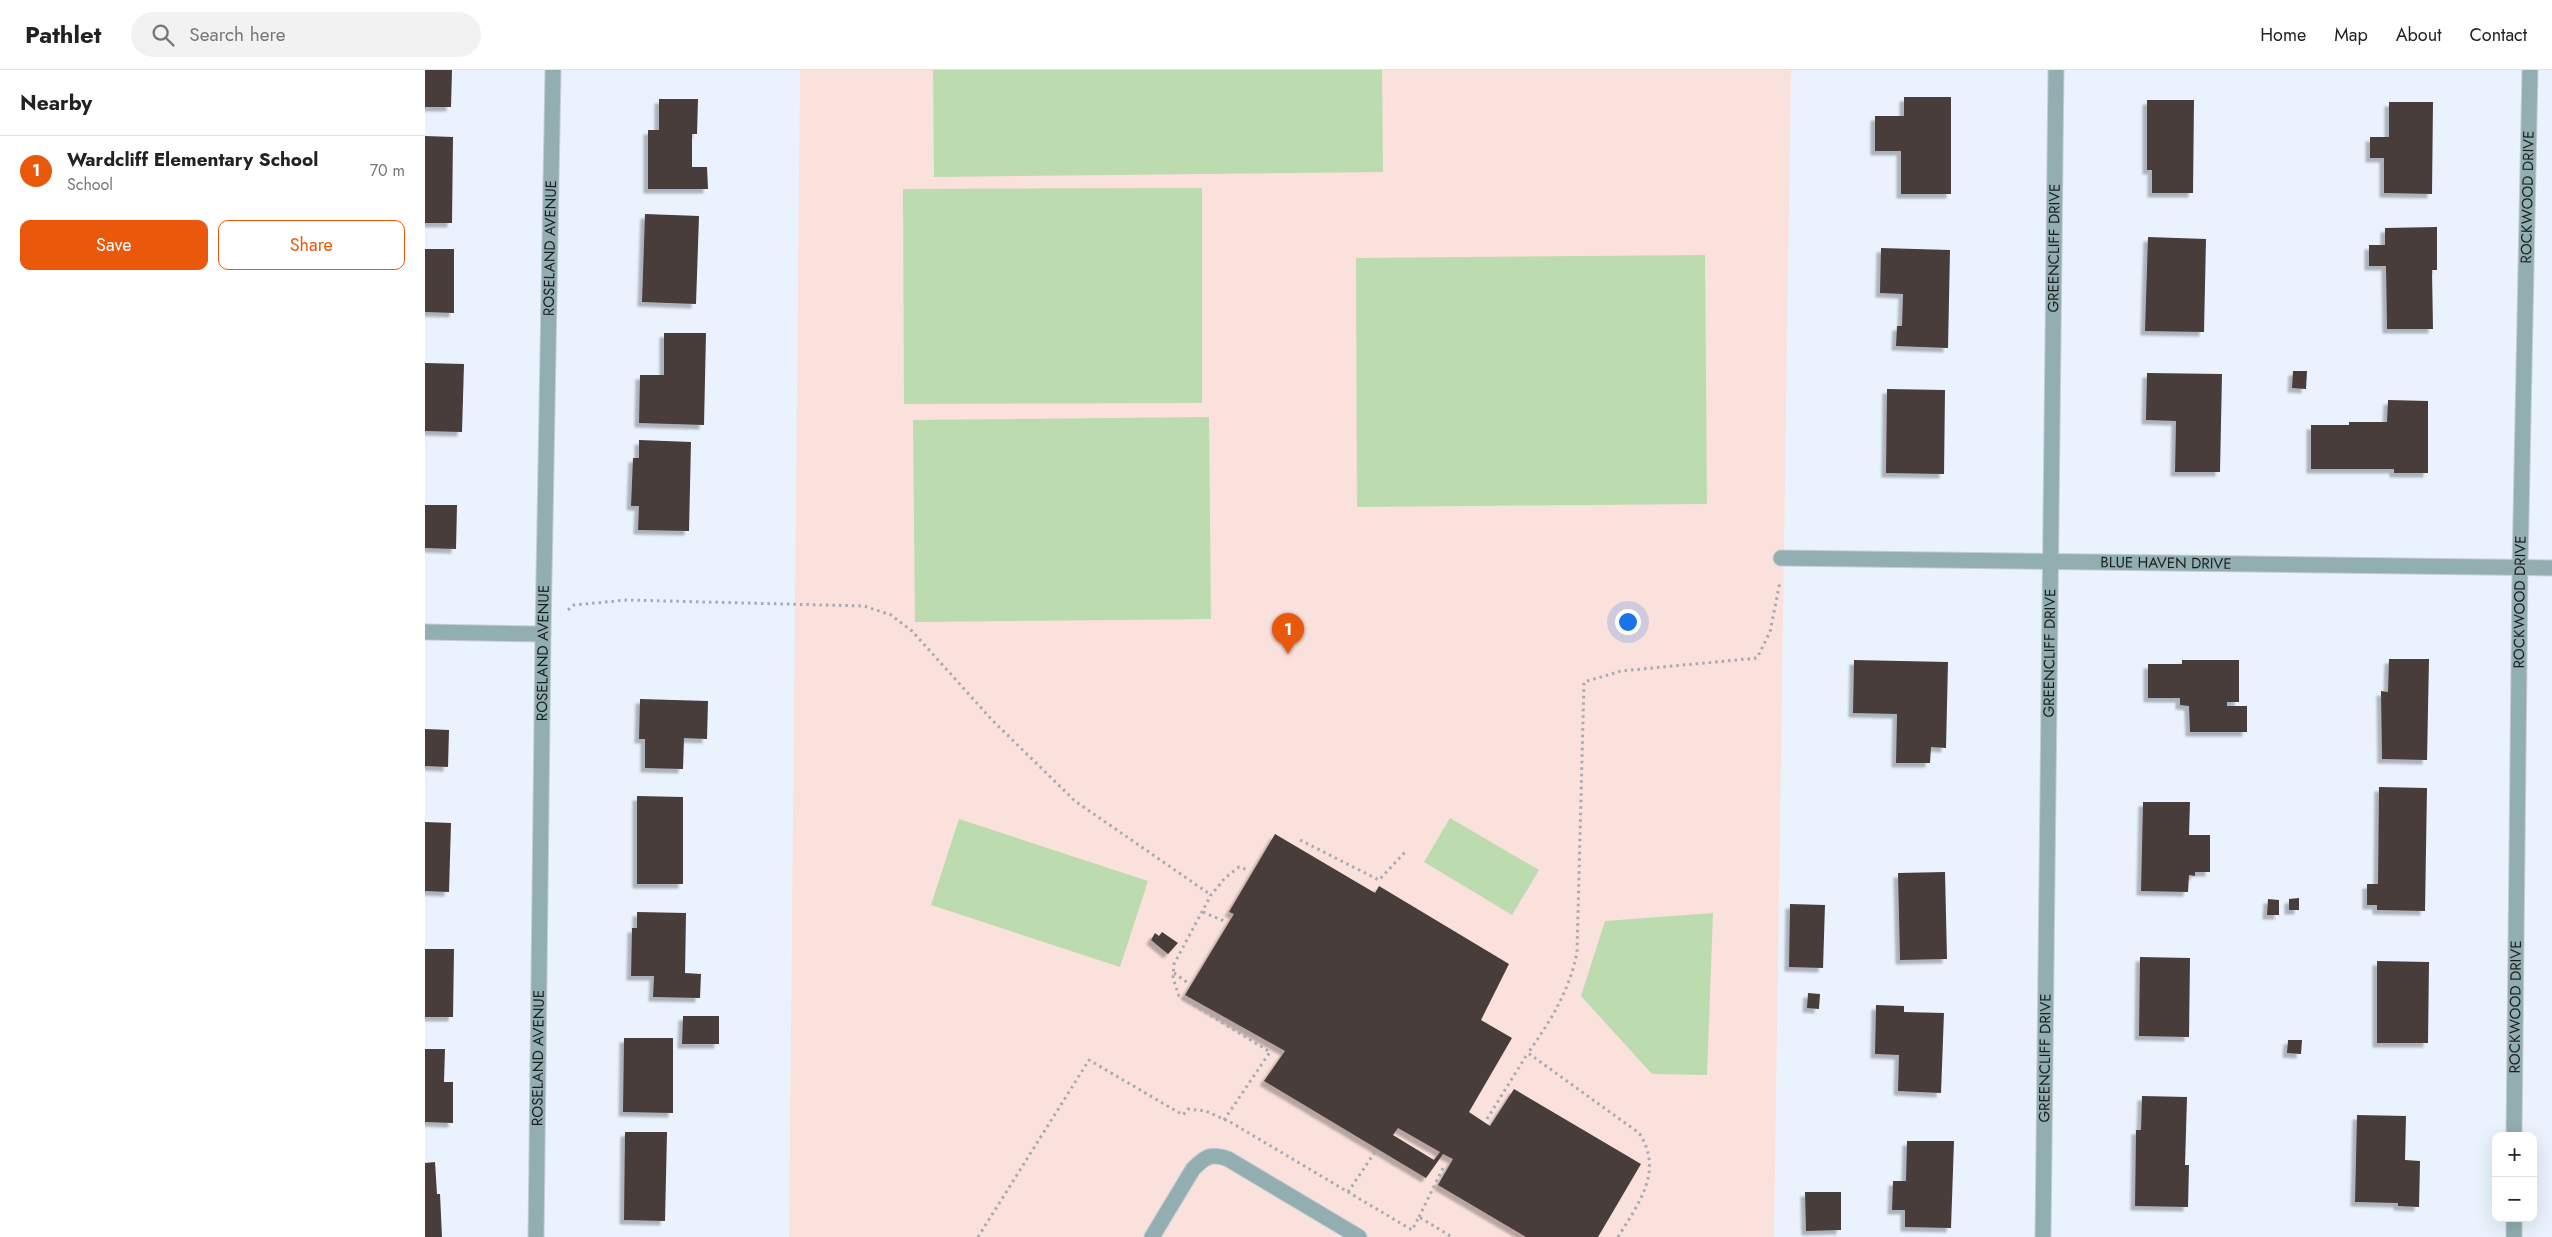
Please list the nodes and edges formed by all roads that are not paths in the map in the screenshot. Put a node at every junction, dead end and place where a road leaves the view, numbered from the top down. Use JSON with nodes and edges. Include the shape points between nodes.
{"nodes":[{"id":1,"x":553,"y":70,"type":"edge"},
{"id":2,"x":2056,"y":70,"type":"edge"},
{"id":3,"x":2530,"y":70,"type":"edge"},
{"id":4,"x":1781,"y":558,"type":"road end"},
{"id":5,"x":2049,"y":562,"type":"junction"},
{"id":6,"x":2520,"y":567,"type":"junction"},
{"id":7,"x":2552,"y":568,"type":"edge"},
{"id":8,"x":425,"y":632,"type":"edge"},
{"id":9,"x":543,"y":634,"type":"junction"},
{"id":10,"x":2515,"y":1132,"type":"edge"},
{"id":11,"x":2514,"y":1222,"type":"edge"},
{"id":12,"x":536,"y":1237,"type":"edge"},
{"id":13,"x":1153,"y":1237,"type":"edge"},
{"id":14,"x":1359,"y":1237,"type":"edge"},
{"id":15,"x":2043,"y":1237,"type":"edge"},
{"id":16,"x":2513,"y":1237,"type":"edge"}],
"edges":[{"from":1,"to":9,"type":"street","name":"ROSELAND AVENUE"},
{"from":2,"to":5,"type":"street","name":"GREENCLIFF DRIVE"},
{"from":3,"to":6,"type":"street","name":"ROCKWOOD DRIVE"},
{"from":4,"to":5,"type":"street","name":"BLUE HAVEN DRIVE"},
{"from":5,"to":6,"type":"street","name":"BLUE HAVEN DRIVE"},
{"from":5,"to":15,"type":"street","name":"GREENCLIFF DRIVE"},
{"from":6,"to":7,"type":"street","name":"BLUE HAVEN DRIVE"},
{"from":6,"to":10,"type":"street","name":"ROCKWOOD DRIVE"},
{"from":8,"to":9,"type":"street"},
{"from":9,"to":12,"type":"street","name":"ROSELAND AVENUE"},
{"from":11,"to":16,"type":"street"},
{"from":13,"to":14,"type":"street","via":[[1193,1169],[1202,1160],[1216,1154]]}]}
